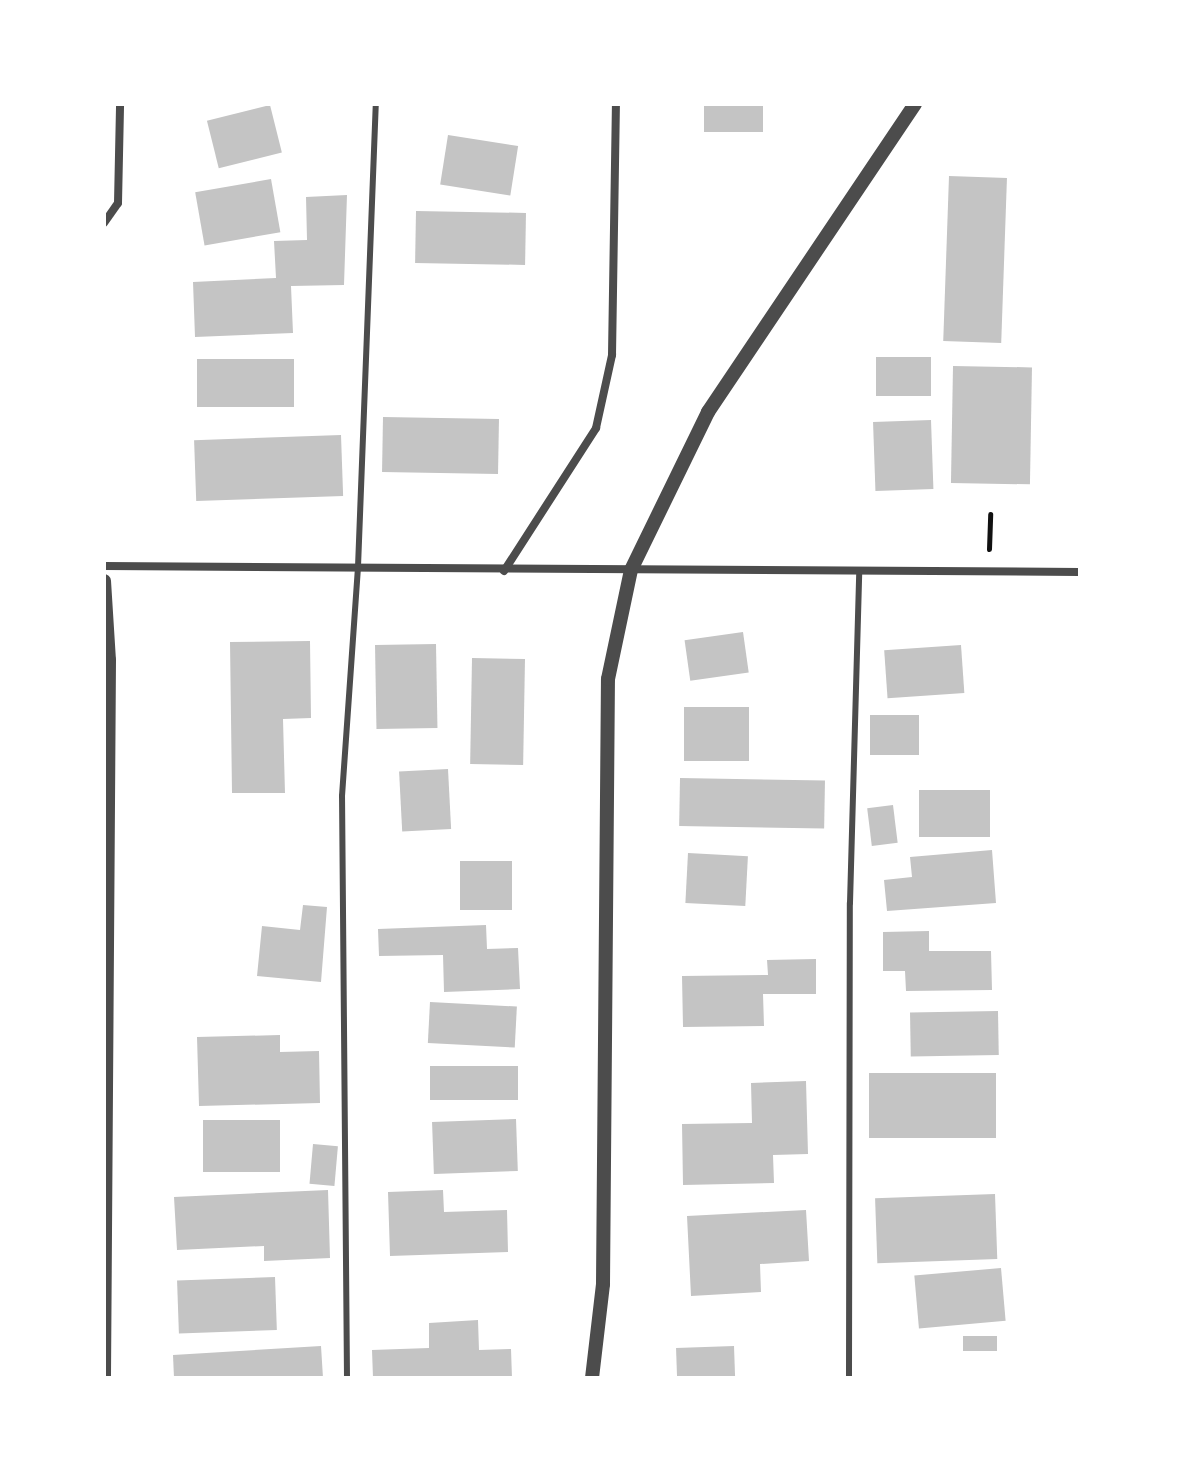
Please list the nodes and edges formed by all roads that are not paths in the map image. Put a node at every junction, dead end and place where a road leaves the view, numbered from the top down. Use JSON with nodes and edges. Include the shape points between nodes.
{"nodes":[{"id":1,"x":120,"y":104,"type":"edge"},
{"id":2,"x":376,"y":104,"type":"edge"},
{"id":3,"x":616,"y":104,"type":"edge"},
{"id":4,"x":915,"y":104,"type":"edge"},
{"id":5,"x":104,"y":223,"type":"edge"},
{"id":6,"x":104,"y":566,"type":"edge"},
{"id":7,"x":358,"y":567,"type":"junction"},
{"id":8,"x":631,"y":570,"type":"junction"},
{"id":9,"x":504,"y":571,"type":"junction"},
{"id":10,"x":859,"y":571,"type":"junction"},
{"id":11,"x":1080,"y":572,"type":"edge"},
{"id":12,"x":104,"y":581,"type":"edge"},
{"id":13,"x":104,"y":1378,"type":"edge"},
{"id":14,"x":347,"y":1378,"type":"edge"},
{"id":15,"x":592,"y":1378,"type":"edge"},
{"id":16,"x":849,"y":1378,"type":"edge"}],
"edges":[{"from":1,"to":5,"type":"street","via":[[118,203]]},
{"from":2,"to":7,"type":"lane"},
{"from":3,"to":9,"type":"street","via":[[612,355],[596,428]]},
{"from":4,"to":8,"type":"street","via":[[708,412]]},
{"from":6,"to":7,"type":"street"},
{"from":7,"to":9,"type":"street"},
{"from":7,"to":14,"type":"lane","via":[[342,796]]},
{"from":8,"to":9,"type":"street"},
{"from":8,"to":10,"type":"street"},
{"from":8,"to":15,"type":"street","via":[[608,679],[603,1284]]},
{"from":10,"to":11,"type":"street"},
{"from":10,"to":16,"type":"lane","via":[[850,903]]},
{"from":12,"to":13,"type":"street","via":[[109,660]]}]}
